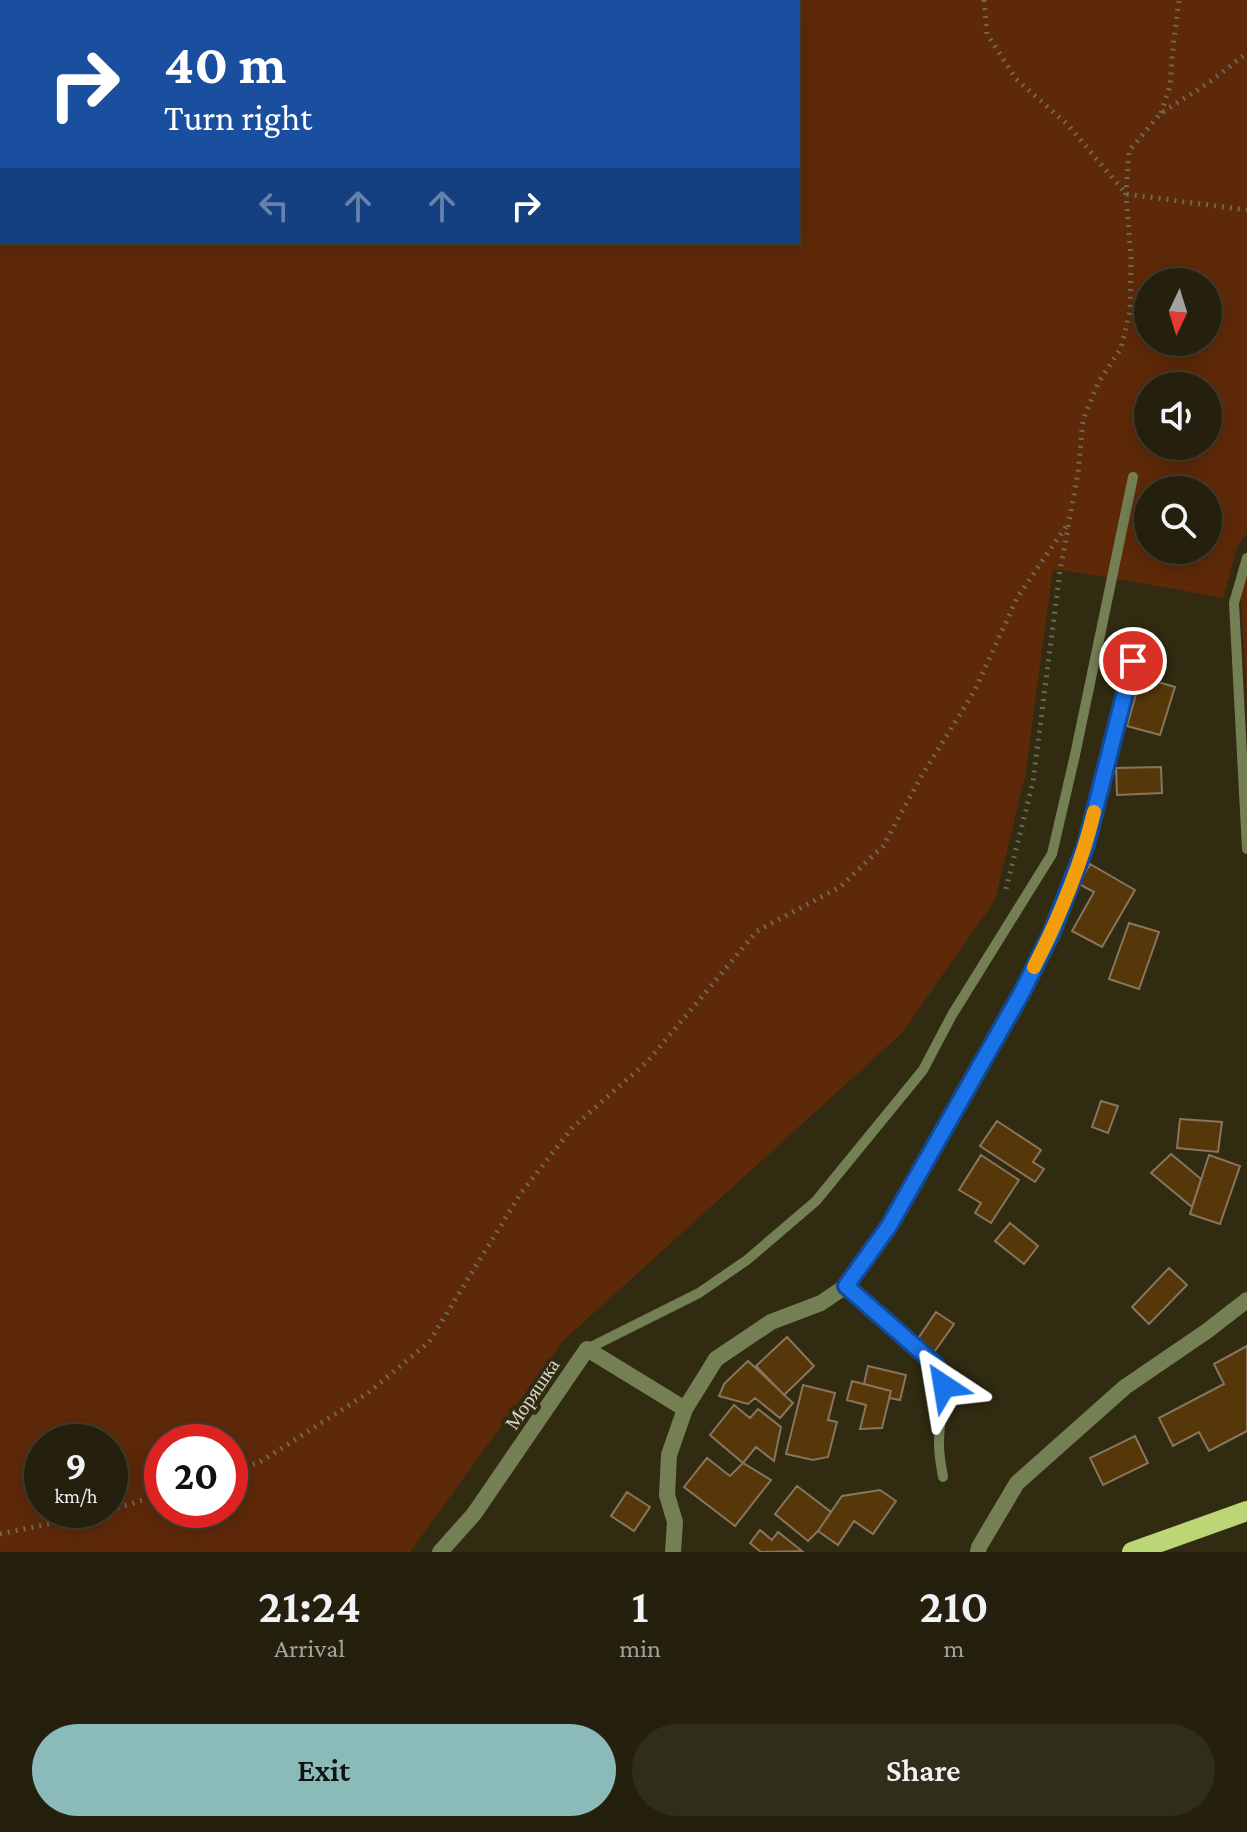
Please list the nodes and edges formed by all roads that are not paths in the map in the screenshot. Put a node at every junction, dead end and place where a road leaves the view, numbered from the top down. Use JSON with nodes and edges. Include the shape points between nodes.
{"nodes":[{"id":1,"x":1133,"y":477,"type":"dead end"},
{"id":2,"x":1247,"y":558,"type":"edge"},
{"id":3,"x":1137,"y":647,"type":"dead end"},
{"id":4,"x":1247,"y":849,"type":"edge"},
{"id":5,"x":846,"y":1286,"type":"junction"},
{"id":6,"x":1247,"y":1300,"type":"edge"},
{"id":7,"x":587,"y":1349,"type":"junction"},
{"id":8,"x":685,"y":1409,"type":"junction"},
{"id":9,"x":943,"y":1477,"type":"dead end"},
{"id":10,"x":1247,"y":1511,"type":"edge"},
{"id":11,"x":440,"y":1552,"type":"edge"},
{"id":12,"x":673,"y":1552,"type":"edge"},
{"id":13,"x":978,"y":1552,"type":"edge"},
{"id":14,"x":1132,"y":1552,"type":"edge"}],
"edges":[{"from":1,"to":7,"type":"lane","via":[[1052,854],[923,1070],[816,1201],[747,1260],[699,1293]]},
{"from":2,"to":4,"type":"lane","via":[[1234,603]]},
{"from":3,"to":5,"type":"street","via":[[1086,845],[1052,932],[889,1226]]},
{"from":5,"to":8,"type":"street","via":[[821,1303],[771,1322],[716,1359]]},
{"from":5,"to":9,"type":"lane","via":[[941,1373]]},
{"from":6,"to":13,"type":"street","via":[[1125,1387],[1017,1483]]},
{"from":7,"to":8,"type":"street","name":"Моряшка"},
{"from":7,"to":11,"type":"street","name":"Моряшка","via":[[474,1514]]},
{"from":8,"to":12,"type":"street","via":[[669,1455]]},
{"from":10,"to":14,"type":"main road"}]}
